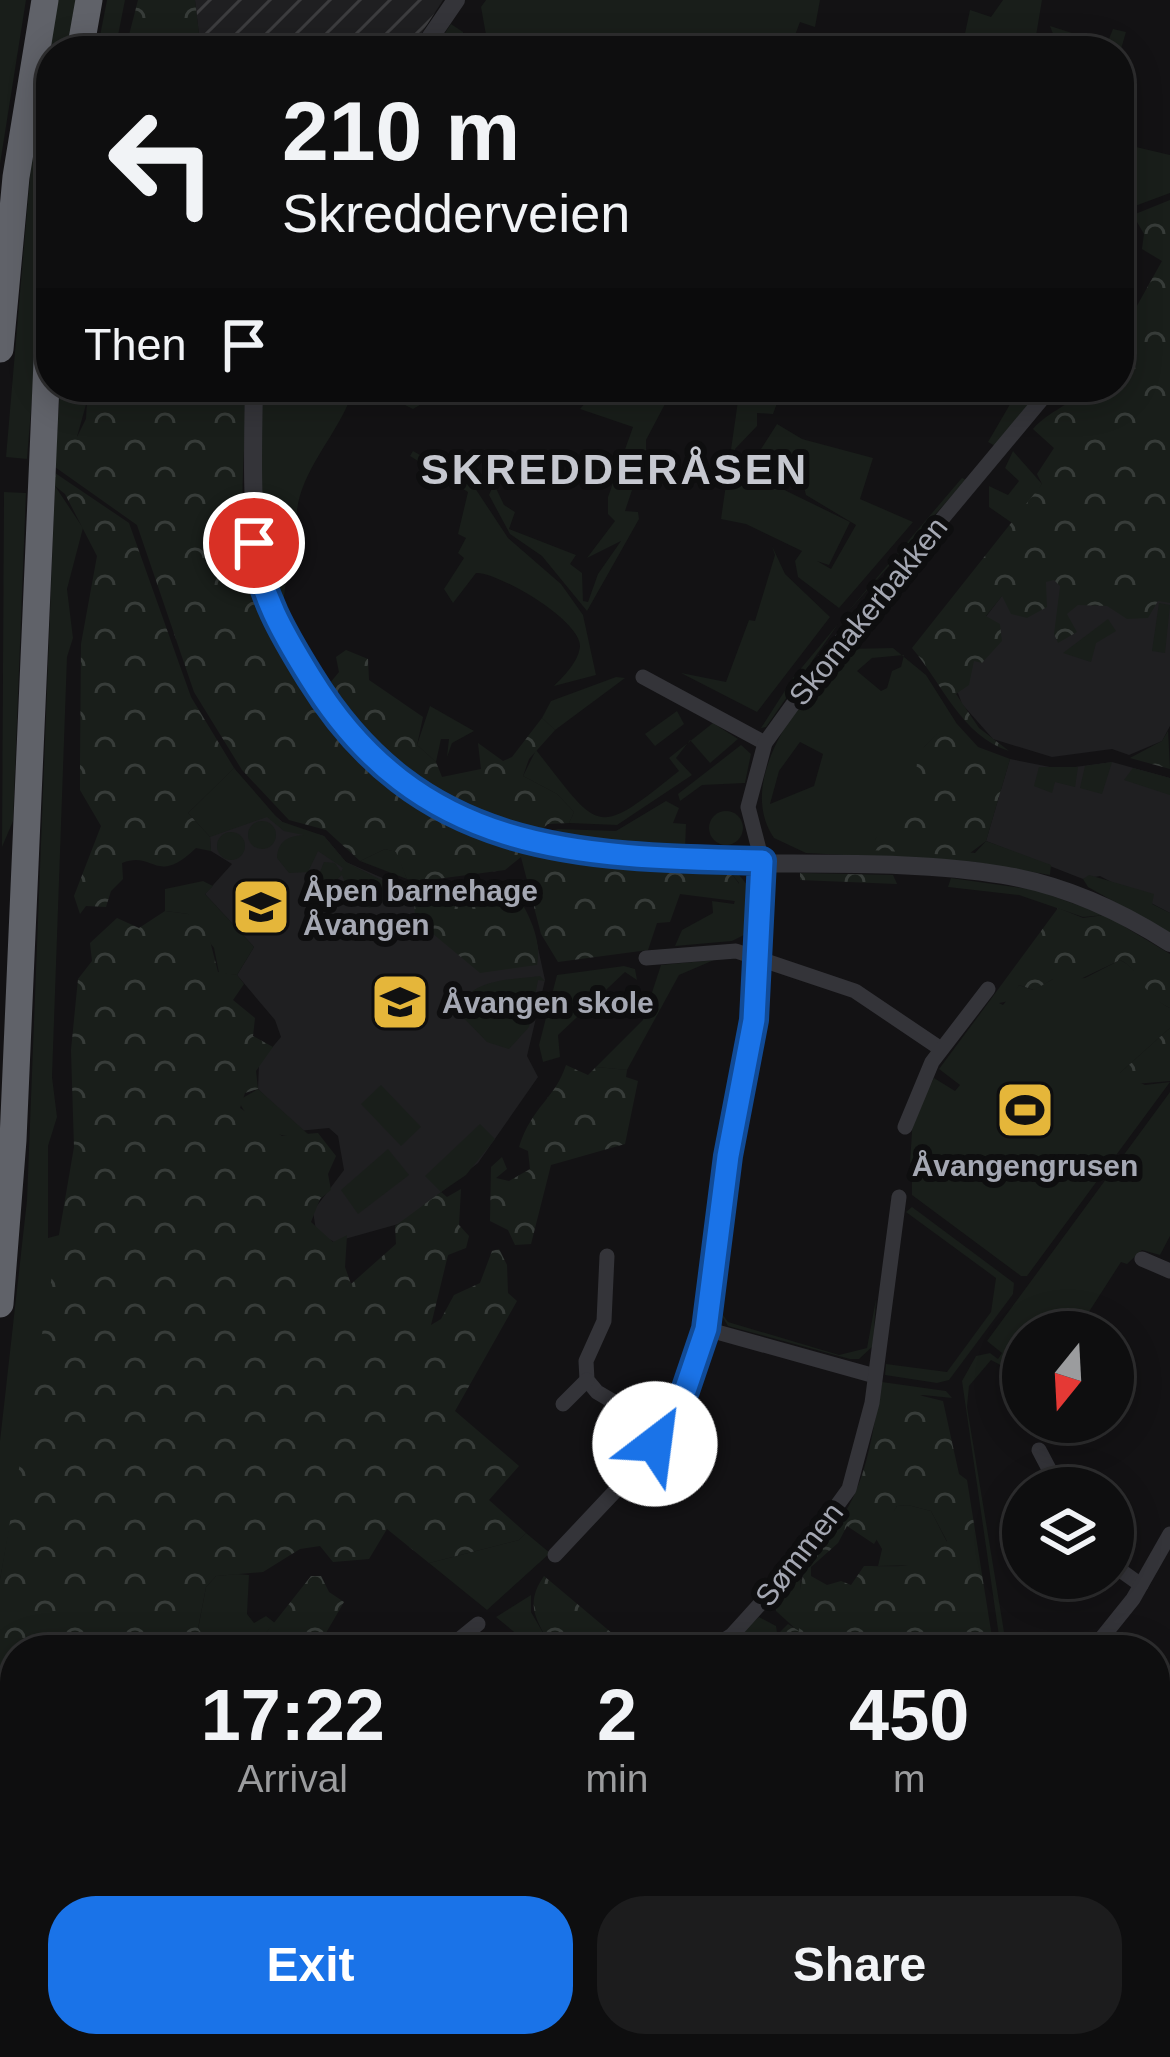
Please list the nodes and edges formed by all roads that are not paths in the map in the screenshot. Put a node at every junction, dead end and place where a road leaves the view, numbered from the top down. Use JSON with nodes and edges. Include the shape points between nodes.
{"nodes":[{"id":1,"x":45,"y":0,"type":"edge"},
{"id":2,"x":89,"y":0,"type":"edge"},
{"id":3,"x":455,"y":0,"type":"edge"},
{"id":4,"x":39,"y":36,"type":"edge"},
{"id":5,"x":83,"y":36,"type":"edge"},
{"id":6,"x":431,"y":36,"type":"edge"},
{"id":7,"x":36,"y":55,"type":"edge"},
{"id":8,"x":0,"y":349,"type":"edge"},
{"id":9,"x":42,"y":402,"type":"edge"},
{"id":10,"x":254,"y":402,"type":"edge"},
{"id":11,"x":1039,"y":402,"type":"edge"},
{"id":12,"x":643,"y":677,"type":"dead end"},
{"id":13,"x":765,"y":743,"type":"junction"},
{"id":14,"x":762,"y":861,"type":"junction"},
{"id":15,"x":1170,"y":943,"type":"edge"},
{"id":16,"x":646,"y":958,"type":"dead end"},
{"id":17,"x":759,"y":959,"type":"junction"},
{"id":18,"x":988,"y":989,"type":"dead end"},
{"id":19,"x":941,"y":1049,"type":"junction"},
{"id":20,"x":905,"y":1127,"type":"dead end"},
{"id":21,"x":899,"y":1197,"type":"dead end"},
{"id":22,"x":608,"y":1256,"type":"dead end"},
{"id":23,"x":1142,"y":1259,"type":"dead end"},
{"id":24,"x":1170,"y":1271,"type":"edge"},
{"id":25,"x":0,"y":1304,"type":"edge"},
{"id":26,"x":706,"y":1329,"type":"junction"},
{"id":27,"x":875,"y":1376,"type":"junction"},
{"id":28,"x":587,"y":1380,"type":"junction"},
{"id":29,"x":562,"y":1404,"type":"dead end"},
{"id":30,"x":658,"y":1427,"type":"junction"},
{"id":31,"x":1039,"y":1450,"type":"dead end"},
{"id":32,"x":1048,"y":1467,"type":"edge"},
{"id":33,"x":1170,"y":1534,"type":"edge"},
{"id":34,"x":555,"y":1556,"type":"dead end"},
{"id":35,"x":1134,"y":1580,"type":"edge"},
{"id":36,"x":1141,"y":1585,"type":"junction"},
{"id":37,"x":478,"y":1624,"type":"dead end"},
{"id":38,"x":464,"y":1635,"type":"edge"},
{"id":39,"x":727,"y":1635,"type":"edge"},
{"id":40,"x":1103,"y":1635,"type":"edge"}],
"edges":[{"from":1,"to":4,"type":"highway"},
{"from":2,"to":5,"type":"highway"},
{"from":3,"to":6,"type":"street"},
{"from":7,"to":8,"type":"highway"},
{"from":9,"to":25,"type":"highway"},
{"from":10,"to":14,"type":"street","via":[[252,524],[265,593],[320,694],[384,767],[444,810],[540,846]]},
{"from":11,"to":13,"type":"street","name":"Skomakerbakken","via":[[851,626]]},
{"from":12,"to":13,"type":"street"},
{"from":13,"to":14,"type":"street","name":"Skomakerbakken","via":[[748,807]]},
{"from":14,"to":15,"type":"street","via":[[1006,875],[1096,902]]},
{"from":14,"to":17,"type":"street","name":"Skomakerbakken"},
{"from":16,"to":17,"type":"street","via":[[721,949]]},
{"from":17,"to":19,"type":"street","via":[[855,991]]},
{"from":17,"to":26,"type":"street","name":"Skomakerbakken"},
{"from":18,"to":19,"type":"street"},
{"from":19,"to":20,"type":"street"},
{"from":21,"to":27,"type":"street","name":"Sømmen"},
{"from":22,"to":28,"type":"street","via":[[604,1321],[586,1361]]},
{"from":23,"to":24,"type":"street"},
{"from":26,"to":27,"type":"street"},
{"from":26,"to":30,"type":"street","name":"Skomakerbakken","via":[[685,1391]]},
{"from":27,"to":39,"type":"street","name":"Sømmen","via":[[867,1432],[842,1502]]},
{"from":28,"to":29,"type":"street"},
{"from":28,"to":30,"type":"street"},
{"from":30,"to":34,"type":"street","name":"Skomakerbakken","via":[[650,1454]]},
{"from":31,"to":32,"type":"street"},
{"from":33,"to":36,"type":"street"},
{"from":35,"to":36,"type":"street"},
{"from":36,"to":40,"type":"street"},
{"from":37,"to":38,"type":"street"}]}
